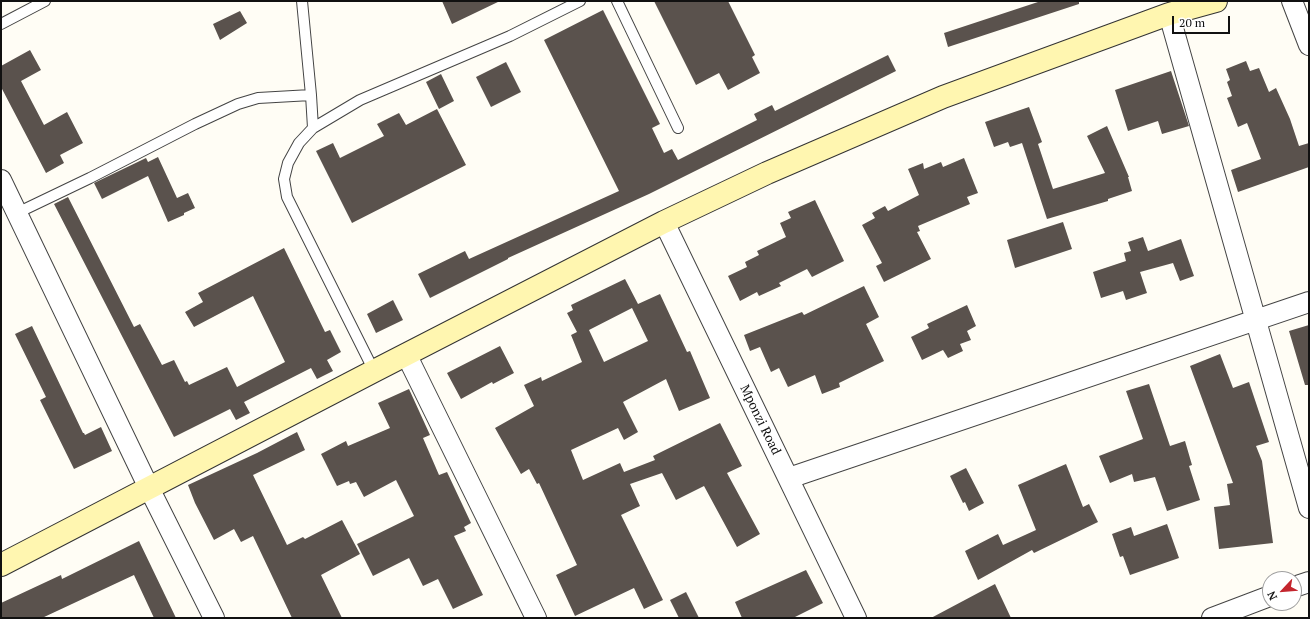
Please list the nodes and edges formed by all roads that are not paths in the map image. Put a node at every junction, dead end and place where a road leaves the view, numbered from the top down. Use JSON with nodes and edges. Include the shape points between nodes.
{"nodes":[{"id":1,"x":46,"y":1,"type":"edge"},
{"id":2,"x":302,"y":1,"type":"edge"},
{"id":3,"x":580,"y":1,"type":"edge"},
{"id":4,"x":617,"y":1,"type":"edge"},
{"id":5,"x":1216,"y":1,"type":"edge"},
{"id":6,"x":1292,"y":1,"type":"edge"},
{"id":7,"x":1169,"y":14,"type":"junction"},
{"id":8,"x":1,"y":24,"type":"edge"},
{"id":9,"x":1309,"y":45,"type":"edge"},
{"id":10,"x":311,"y":95,"type":"junction"},
{"id":11,"x":313,"y":128,"type":"junction"},
{"id":12,"x":678,"y":128,"type":"dead end"},
{"id":13,"x":1,"y":180,"type":"edge"},
{"id":14,"x":17,"y":213,"type":"junction"},
{"id":15,"x":664,"y":222,"type":"junction"},
{"id":16,"x":1309,"y":302,"type":"edge"},
{"id":17,"x":1256,"y":320,"type":"junction"},
{"id":18,"x":406,"y":354,"type":"junction"},
{"id":19,"x":374,"y":371,"type":"junction"},
{"id":20,"x":789,"y":478,"type":"junction"},
{"id":21,"x":149,"y":488,"type":"junction"},
{"id":22,"x":1309,"y":508,"type":"edge"},
{"id":23,"x":1,"y":565,"type":"edge"},
{"id":24,"x":1262,"y":599,"type":"edge"},
{"id":25,"x":214,"y":618,"type":"edge"},
{"id":26,"x":536,"y":618,"type":"edge"},
{"id":27,"x":856,"y":618,"type":"edge"},
{"id":28,"x":1212,"y":618,"type":"edge"}],
"edges":[{"from":1,"to":8,"type":"lane"},
{"from":2,"to":10,"type":"lane"},
{"from":3,"to":11,"type":"lane","via":[[510,36],[360,100]]},
{"from":4,"to":12,"type":"lane"},
{"from":5,"to":7,"type":"street"},
{"from":6,"to":9,"type":"street"},
{"from":7,"to":15,"type":"street","via":[[943,97],[767,173]]},
{"from":7,"to":17,"type":"street"},
{"from":10,"to":11,"type":"lane"},
{"from":10,"to":14,"type":"lane","via":[[258,98],[238,104]]},
{"from":11,"to":19,"type":"lane","via":[[299,143],[288,163],[284,179],[287,197]]},
{"from":13,"to":14,"type":"street"},
{"from":14,"to":21,"type":"street"},
{"from":15,"to":18,"type":"street"},
{"from":15,"to":20,"type":"street","name":"Mponzi Road"},
{"from":16,"to":17,"type":"street"},
{"from":17,"to":20,"type":"street"},
{"from":17,"to":22,"type":"street"},
{"from":18,"to":19,"type":"street"},
{"from":18,"to":26,"type":"street"},
{"from":19,"to":21,"type":"street"},
{"from":20,"to":27,"type":"street","name":"Mponzi Road"},
{"from":21,"to":23,"type":"street"},
{"from":21,"to":25,"type":"street"},
{"from":24,"to":28,"type":"street"}]}
